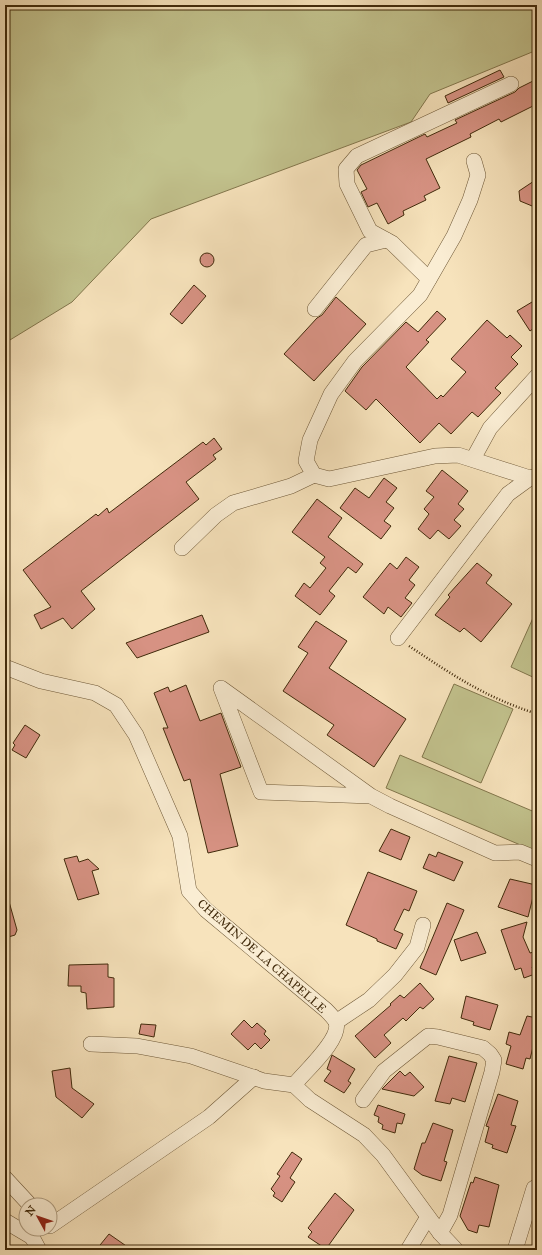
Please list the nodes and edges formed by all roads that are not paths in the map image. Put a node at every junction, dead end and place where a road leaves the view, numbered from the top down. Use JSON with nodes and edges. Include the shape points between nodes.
{"nodes":[{"id":1,"x":511,"y":84,"type":"dead end"},
{"id":2,"x":474,"y":161,"type":"dead end"},
{"id":3,"x":386,"y":240,"type":"junction"},
{"id":4,"x":429,"y":279,"type":"junction"},
{"id":5,"x":315,"y":309,"type":"dead end"},
{"id":6,"x":537,"y":376,"type":"edge"},
{"id":7,"x":473,"y":459,"type":"junction"},
{"id":8,"x":314,"y":475,"type":"junction"},
{"id":9,"x":533,"y":477,"type":"edge"},
{"id":10,"x":182,"y":548,"type":"dead end"},
{"id":11,"x":398,"y":638,"type":"road end"},
{"id":12,"x":5,"y":667,"type":"edge"},
{"id":13,"x":371,"y":796,"type":"junction"},
{"id":14,"x":537,"y":859,"type":"edge"},
{"id":15,"x":423,"y":925,"type":"dead end"},
{"id":16,"x":336,"y":1022,"type":"junction"},
{"id":17,"x":91,"y":1044,"type":"dead end"},
{"id":18,"x":254,"y":1077,"type":"junction"},
{"id":19,"x":294,"y":1085,"type":"junction"},
{"id":20,"x":363,"y":1100,"type":"dead end"},
{"id":21,"x":5,"y":1178,"type":"edge"},
{"id":22,"x":534,"y":1188,"type":"dead end"},
{"id":23,"x":23,"y":1197,"type":"edge"},
{"id":24,"x":428,"y":1217,"type":"junction"},
{"id":25,"x":5,"y":1221,"type":"edge"},
{"id":26,"x":58,"y":1221,"type":"edge"},
{"id":27,"x":440,"y":1233,"type":"junction"},
{"id":28,"x":35,"y":1244,"type":"edge"},
{"id":29,"x":408,"y":1250,"type":"edge"},
{"id":30,"x":456,"y":1250,"type":"edge"},
{"id":31,"x":515,"y":1250,"type":"edge"}],
"edges":[{"from":1,"to":3,"type":"street","via":[[357,156],[346,169],[347,184],[370,231]]},
{"from":2,"to":4,"type":"street","via":[[478,175],[470,200],[454,236]]},
{"from":3,"to":4,"type":"street"},
{"from":3,"to":5,"type":"street","via":[[366,245]]},
{"from":4,"to":8,"type":"street","via":[[420,295],[355,361],[331,394],[310,440],[306,461]]},
{"from":6,"to":7,"type":"street","via":[[490,428]]},
{"from":7,"to":8,"type":"street","via":[[458,455],[435,456],[329,479]]},
{"from":7,"to":9,"type":"street"},
{"from":8,"to":10,"type":"street","via":[[291,486],[232,503]]},
{"from":9,"to":11,"type":"street","via":[[508,494]]},
{"from":12,"to":16,"type":"street","name":"CHEMIN DE LA CHAPELLE","via":[[41,681],[95,693],[116,705],[136,735],[180,836],[189,891],[206,910],[326,1010]]},
{"from":13,"to":13,"type":"street","via":[[261,792],[221,688],[358,786]]},
{"from":13,"to":14,"type":"street","via":[[495,853],[520,852]]},
{"from":15,"to":16,"type":"street","via":[[417,947],[396,975],[369,1000]]},
{"from":16,"to":19,"type":"street","name":"CHEMIN DE LA CHAPELLE","via":[[336,1034],[327,1048]]},
{"from":17,"to":18,"type":"street","via":[[137,1046],[192,1056]]},
{"from":18,"to":19,"type":"street"},
{"from":18,"to":26,"type":"street","via":[[209,1117]]},
{"from":19,"to":24,"type":"street","via":[[310,1100],[364,1135],[383,1155]]},
{"from":20,"to":27,"type":"street","via":[[384,1071],[428,1036],[483,1048],[494,1060],[450,1214]]},
{"from":21,"to":23,"type":"street"},
{"from":22,"to":31,"type":"street"},
{"from":24,"to":27,"type":"street"},
{"from":24,"to":29,"type":"street"},
{"from":25,"to":28,"type":"street"},
{"from":27,"to":30,"type":"street"}]}
